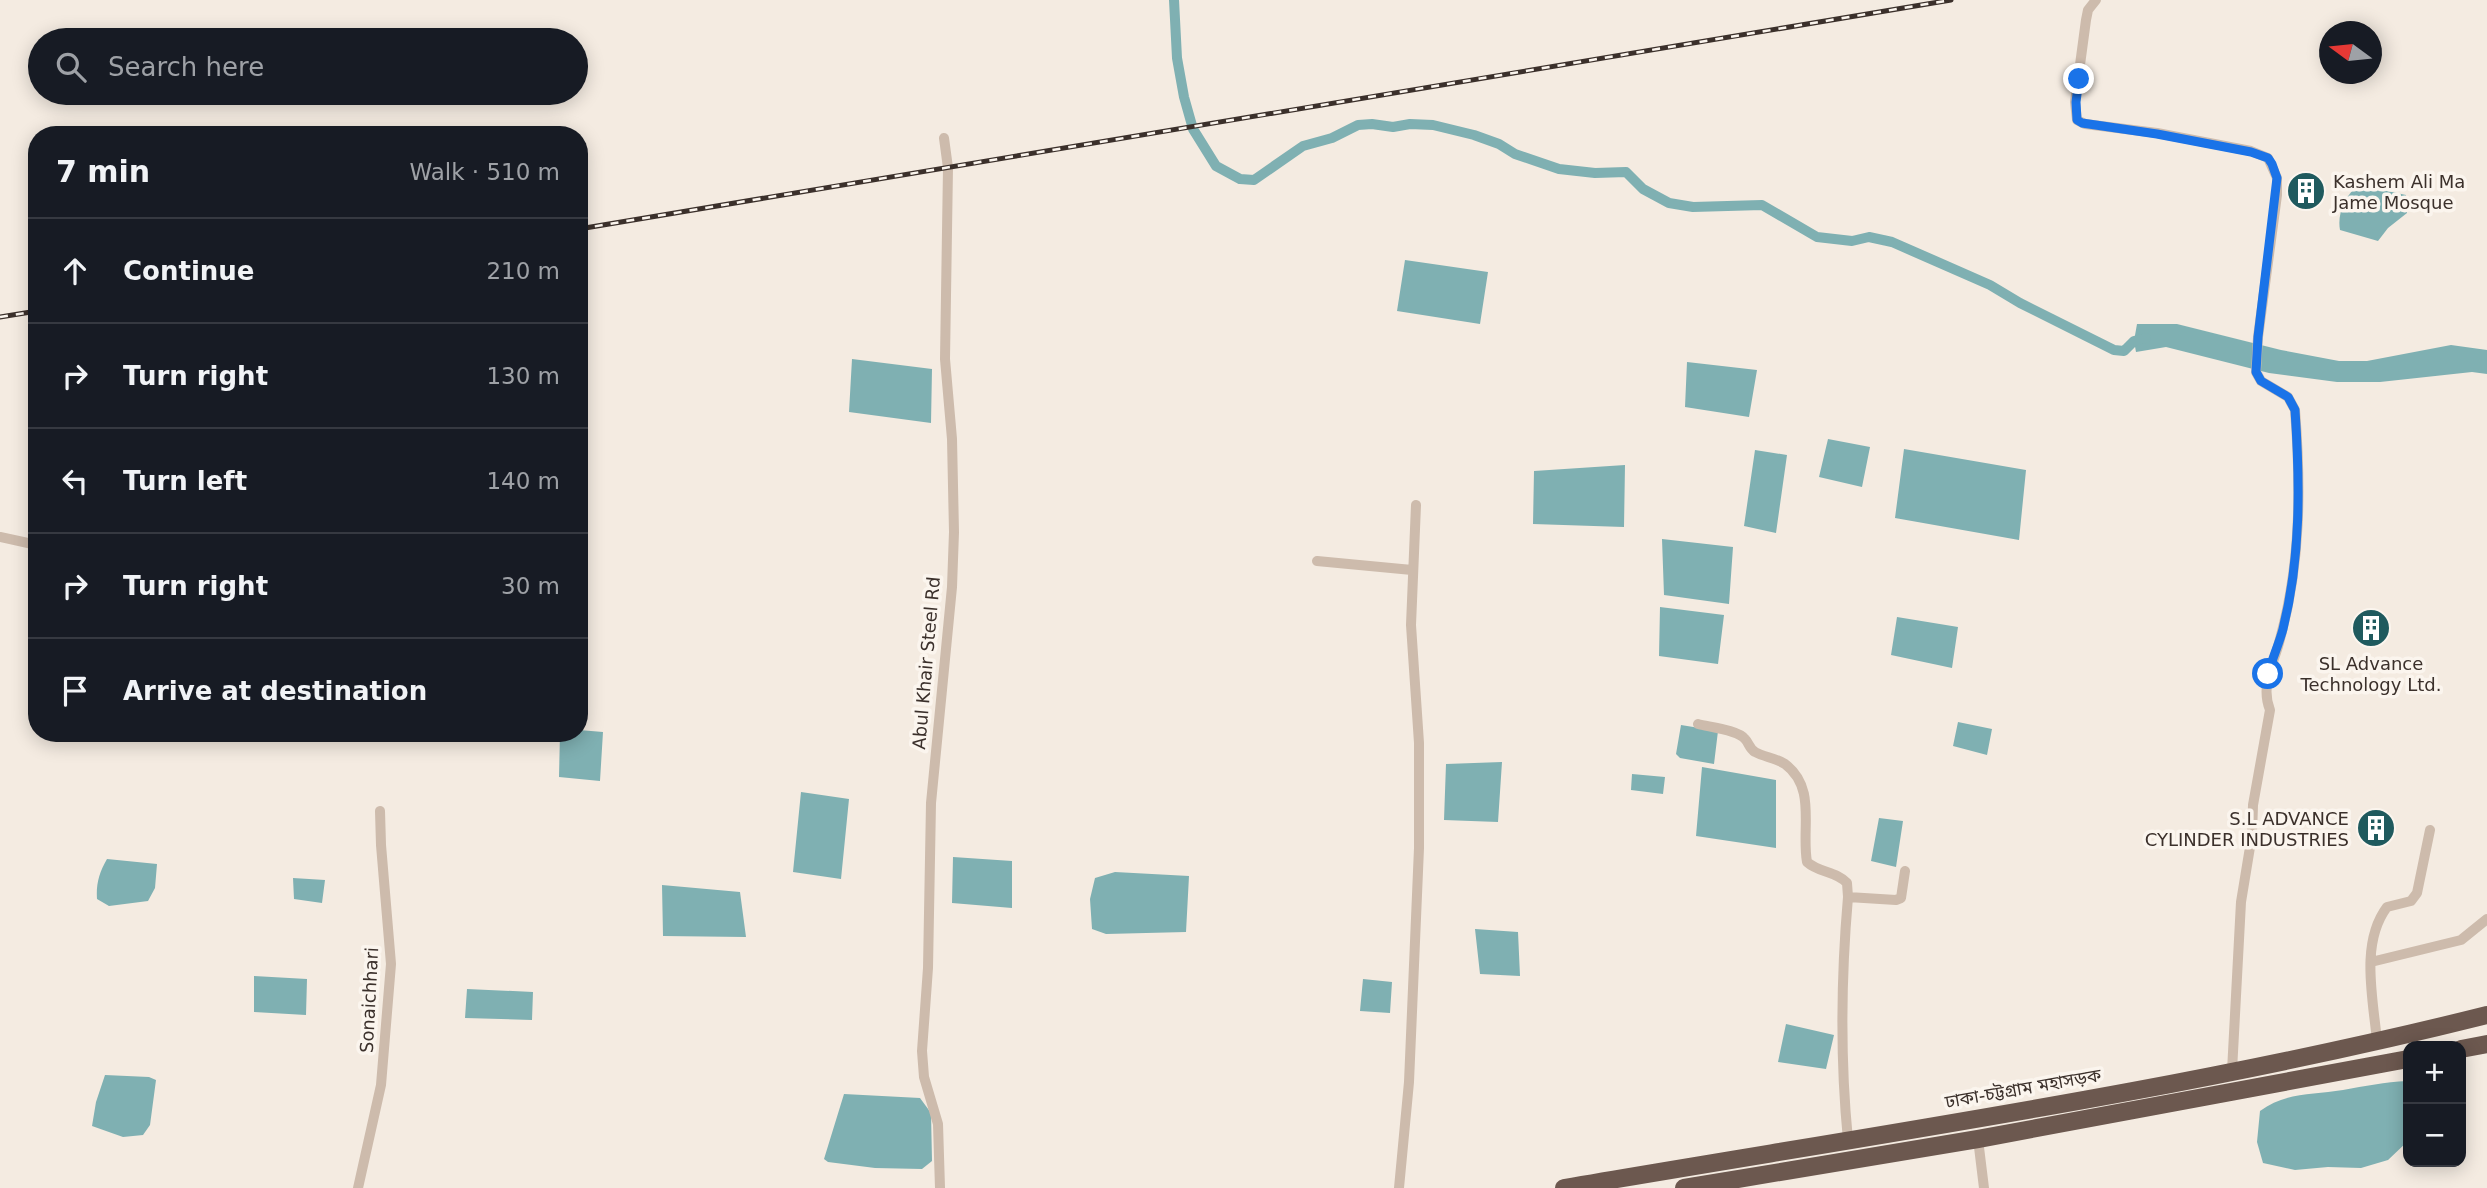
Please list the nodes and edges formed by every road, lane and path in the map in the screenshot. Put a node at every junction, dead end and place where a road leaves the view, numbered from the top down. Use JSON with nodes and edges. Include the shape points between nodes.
{"nodes":[{"id":1,"x":2096,"y":0,"type":"edge"},
{"id":2,"x":944,"y":138,"type":"dead end"},
{"id":3,"x":1416,"y":505,"type":"dead end"},
{"id":4,"x":0,"y":537,"type":"edge"},
{"id":5,"x":28,"y":543,"type":"edge"},
{"id":6,"x":1317,"y":561,"type":"dead end"},
{"id":7,"x":1412,"y":570,"type":"junction"},
{"id":8,"x":1698,"y":724,"type":"dead end"},
{"id":9,"x":380,"y":811,"type":"dead end"},
{"id":10,"x":2430,"y":830,"type":"dead end"},
{"id":11,"x":1905,"y":871,"type":"dead end"},
{"id":12,"x":1848,"y":897,"type":"junction"},
{"id":13,"x":2487,"y":919,"type":"edge"},
{"id":14,"x":2371,"y":962,"type":"junction"},
{"id":15,"x":2487,"y":1015,"type":"edge"},
{"id":16,"x":2377,"y":1041,"type":"junction"},
{"id":17,"x":2487,"y":1044,"type":"edge"},
{"id":18,"x":2466,"y":1048,"type":"edge"},
{"id":19,"x":2403,"y":1060,"type":"edge"},
{"id":20,"x":2232,"y":1071,"type":"junction"},
{"id":21,"x":1978,"y":1139,"type":"junction"},
{"id":22,"x":1848,"y":1140,"type":"junction"},
{"id":23,"x":1773,"y":1181,"type":"edge"},
{"id":24,"x":359,"y":1188,"type":"edge"},
{"id":25,"x":940,"y":1188,"type":"edge"},
{"id":26,"x":1399,"y":1188,"type":"edge"},
{"id":27,"x":1564,"y":1188,"type":"edge"},
{"id":28,"x":1684,"y":1188,"type":"edge"},
{"id":29,"x":1984,"y":1188,"type":"edge"}],
"edges":[{"from":1,"to":20,"type":"street","via":[[2086,20],[2077,120],[2251,152],[2268,158],[2277,178],[2256,372],[2261,381],[2288,397],[2295,410],[2299,502],[2293,579],[2265,698],[2270,710],[2241,902]]},
{"from":2,"to":25,"type":"street","name":"Abul Khair Steel Rd","via":[[948,168],[945,359],[954,532],[931,803],[922,1051],[924,1077],[939,1124]]},
{"from":3,"to":7,"type":"street"},
{"from":4,"to":5,"type":"street"},
{"from":6,"to":7,"type":"street"},
{"from":7,"to":26,"type":"street","via":[[1419,848],[1409,1082]]},
{"from":8,"to":12,"type":"street","via":[[1738,734],[1755,752],[1783,762],[1794,772],[1806,797],[1807,862],[1843,878]]},
{"from":9,"to":24,"type":"street","name":"Sonaichhari","via":[[391,964],[381,1085]]},
{"from":10,"to":14,"type":"street","via":[[2417,893],[2411,901],[2387,907],[2377,919]]},
{"from":11,"to":12,"type":"street","via":[[1901,898]]},
{"from":12,"to":22,"type":"street","via":[[1842,1000]]},
{"from":13,"to":14,"type":"street","via":[[2462,940]]},
{"from":14,"to":16,"type":"street"},
{"from":15,"to":16,"type":"highway","name":"ঢাকা-চট্টগ্রাম মহাসড়ক"},
{"from":16,"to":20,"type":"highway","name":"ঢাকা-চট্টগ্রাম মহাসড়ক"},
{"from":17,"to":18,"type":"highway"},
{"from":19,"to":21,"type":"highway"},
{"from":20,"to":22,"type":"highway","name":"ঢাকা-চট্টগ্রাম মহাসড়ক"},
{"from":21,"to":23,"type":"highway"},
{"from":21,"to":29,"type":"street"},
{"from":22,"to":27,"type":"highway","name":"ঢাকা-চট্টগ্রাম মহাসড়ক"},
{"from":23,"to":28,"type":"highway"}]}
